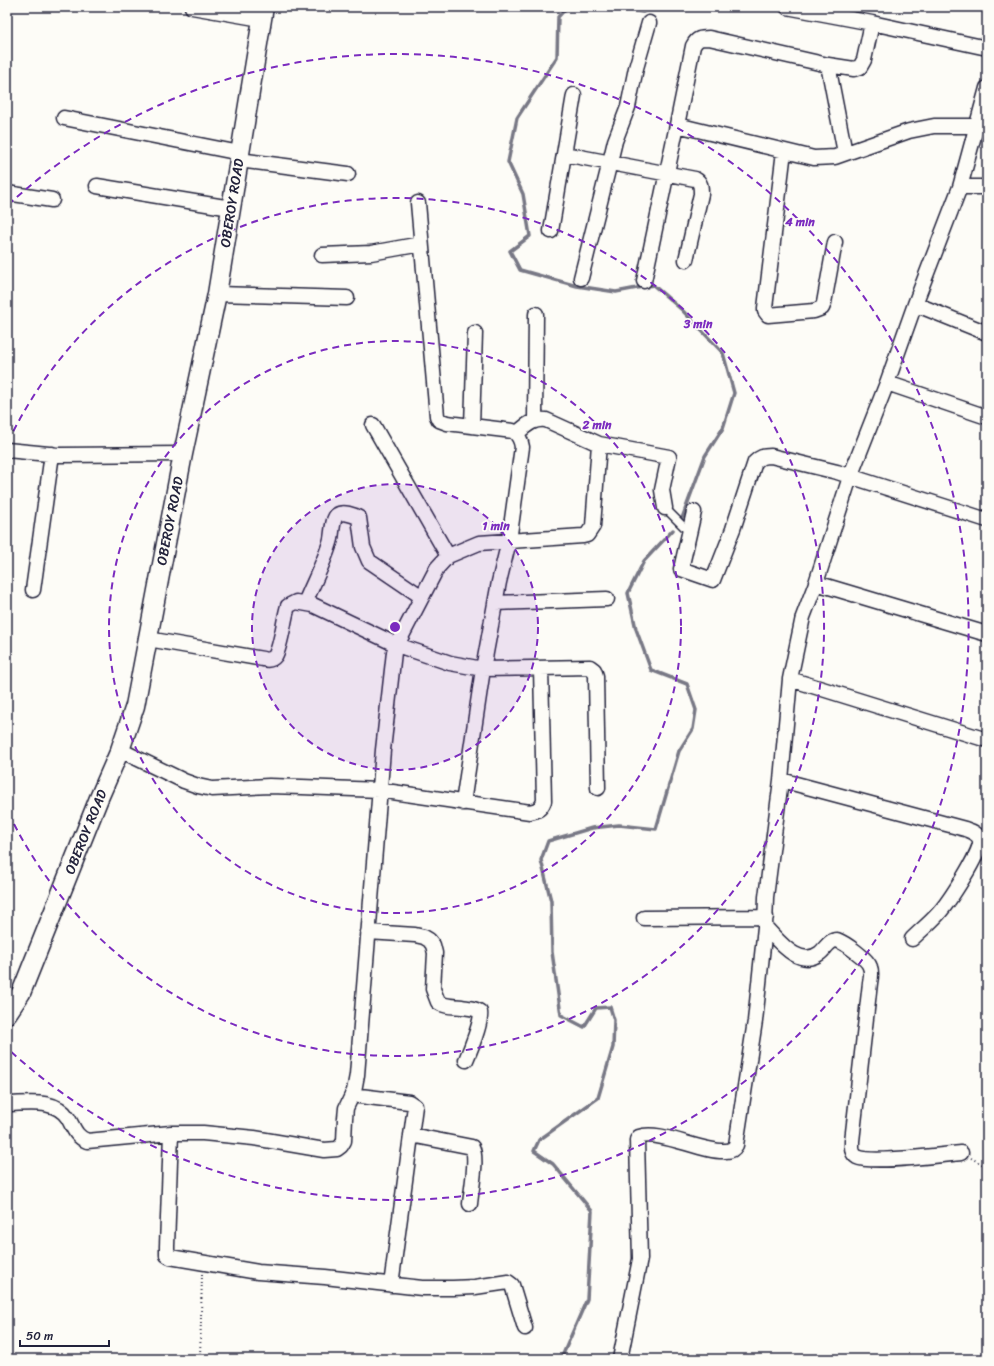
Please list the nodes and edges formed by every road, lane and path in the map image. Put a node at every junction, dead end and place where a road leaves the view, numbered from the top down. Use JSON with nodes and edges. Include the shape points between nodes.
{"nodes":[{"id":1,"x":192,"y":7,"type":"edge"},
{"id":2,"x":787,"y":7,"type":"edge"},
{"id":3,"x":263,"y":13,"type":"edge"},
{"id":4,"x":649,"y":23,"type":"dead end"},
{"id":5,"x":872,"y":23,"type":"junction"},
{"id":6,"x":987,"y":48,"type":"edge"},
{"id":7,"x":828,"y":65,"type":"junction"},
{"id":8,"x":987,"y":88,"type":"edge"},
{"id":9,"x":574,"y":95,"type":"dead end"},
{"id":10,"x":985,"y":108,"type":"edge"},
{"id":11,"x":64,"y":118,"type":"dead end"},
{"id":12,"x":677,"y":125,"type":"junction"},
{"id":13,"x":976,"y":126,"type":"junction"},
{"id":14,"x":784,"y":151,"type":"junction"},
{"id":15,"x":845,"y":153,"type":"junction"},
{"id":16,"x":564,"y":154,"type":"junction"},
{"id":17,"x":239,"y":156,"type":"junction"},
{"id":18,"x":610,"y":162,"type":"junction"},
{"id":19,"x":667,"y":172,"type":"junction"},
{"id":20,"x":348,"y":174,"type":"dead end"},
{"id":21,"x":97,"y":186,"type":"dead end"},
{"id":22,"x":987,"y":187,"type":"edge"},
{"id":23,"x":960,"y":188,"type":"junction"},
{"id":24,"x":7,"y":193,"type":"edge"},
{"id":25,"x":52,"y":200,"type":"dead end"},
{"id":26,"x":418,"y":203,"type":"dead end"},
{"id":27,"x":231,"y":208,"type":"junction"},
{"id":28,"x":552,"y":231,"type":"dead end"},
{"id":29,"x":835,"y":242,"type":"dead end"},
{"id":30,"x":421,"y":244,"type":"junction"},
{"id":31,"x":322,"y":254,"type":"dead end"},
{"id":32,"x":686,"y":260,"type":"dead end"},
{"id":33,"x":581,"y":278,"type":"dead end"},
{"id":34,"x":644,"y":281,"type":"dead end"},
{"id":35,"x":217,"y":294,"type":"junction"},
{"id":36,"x":347,"y":298,"type":"dead end"},
{"id":37,"x":915,"y":304,"type":"junction"},
{"id":38,"x":536,"y":314,"type":"dead end"},
{"id":39,"x":475,"y":332,"type":"dead end"},
{"id":40,"x":987,"y":333,"type":"edge"},
{"id":41,"x":887,"y":383,"type":"junction"},
{"id":42,"x":987,"y":417,"type":"edge"},
{"id":43,"x":535,"y":419,"type":"junction"},
{"id":44,"x":374,"y":425,"type":"dead end"},
{"id":45,"x":472,"y":426,"type":"junction"},
{"id":46,"x":517,"y":433,"type":"junction"},
{"id":47,"x":599,"y":444,"type":"junction"},
{"id":48,"x":7,"y":450,"type":"edge"},
{"id":49,"x":52,"y":454,"type":"junction"},
{"id":50,"x":183,"y":454,"type":"junction"},
{"id":51,"x":850,"y":477,"type":"junction"},
{"id":52,"x":665,"y":508,"type":"joint"},
{"id":53,"x":694,"y":512,"type":"dead end"},
{"id":54,"x":987,"y":520,"type":"edge"},
{"id":55,"x":689,"y":532,"type":"junction"},
{"id":56,"x":509,"y":541,"type":"junction"},
{"id":57,"x":448,"y":556,"type":"junction"},
{"id":58,"x":816,"y":583,"type":"junction"},
{"id":59,"x":33,"y":590,"type":"dead end"},
{"id":60,"x":422,"y":597,"type":"junction"},
{"id":61,"x":607,"y":599,"type":"dead end"},
{"id":62,"x":305,"y":603,"type":"junction"},
{"id":63,"x":495,"y":603,"type":"junction"},
{"id":64,"x":987,"y":634,"type":"edge"},
{"id":65,"x":148,"y":639,"type":"junction"},
{"id":66,"x":397,"y":645,"type":"junction"},
{"id":67,"x":541,"y":668,"type":"junction"},
{"id":68,"x":483,"y":669,"type":"junction"},
{"id":69,"x":790,"y":679,"type":"junction"},
{"id":70,"x":987,"y":740,"type":"edge"},
{"id":71,"x":120,"y":750,"type":"junction"},
{"id":72,"x":781,"y":780,"type":"junction"},
{"id":73,"x":598,"y":788,"type":"dead end"},
{"id":74,"x":379,"y":790,"type":"junction"},
{"id":75,"x":463,"y":803,"type":"junction"},
{"id":76,"x":644,"y":918,"type":"dead end"},
{"id":77,"x":766,"y":922,"type":"junction"},
{"id":78,"x":368,"y":932,"type":"junction"},
{"id":79,"x":912,"y":939,"type":"dead end"},
{"id":80,"x":7,"y":1014,"type":"edge"},
{"id":81,"x":466,"y":1060,"type":"dead end"},
{"id":82,"x":352,"y":1096,"type":"junction"},
{"id":83,"x":7,"y":1104,"type":"edge"},
{"id":84,"x":171,"y":1133,"type":"junction"},
{"id":85,"x":411,"y":1135,"type":"junction"},
{"id":86,"x":961,"y":1153,"type":"joint"},
{"id":87,"x":987,"y":1167,"type":"edge"},
{"id":88,"x":470,"y":1204,"type":"dead end"},
{"id":89,"x":202,"y":1263,"type":"junction"},
{"id":90,"x":392,"y":1285,"type":"junction"},
{"id":91,"x":525,"y":1328,"type":"dead end"},
{"id":92,"x":200,"y":1359,"type":"edge"},
{"id":93,"x":620,"y":1359,"type":"edge"}],
"edges":[{"from":1,"to":3,"type":"street"},
{"from":2,"to":5,"type":"street"},
{"from":3,"to":17,"type":"street","name":"OBEROY ROAD"},
{"from":4,"to":18,"type":"street","via":[[628,107]]},
{"from":5,"to":6,"type":"street"},
{"from":5,"to":7,"type":"street","via":[[864,60],[860,67],[854,69]]},
{"from":7,"to":12,"type":"street","via":[[701,38],[693,46]]},
{"from":7,"to":15,"type":"street"},
{"from":8,"to":10,"type":"street"},
{"from":9,"to":16,"type":"street"},
{"from":10,"to":13,"type":"street"},
{"from":11,"to":17,"type":"street"},
{"from":12,"to":14,"type":"street"},
{"from":12,"to":19,"type":"street"},
{"from":13,"to":15,"type":"street","via":[[934,126],[909,131]]},
{"from":13,"to":23,"type":"street"},
{"from":14,"to":15,"type":"street","via":[[814,158],[835,157]]},
{"from":14,"to":29,"type":"street","via":[[765,308],[768,315],[822,308]]},
{"from":16,"to":18,"type":"street"},
{"from":16,"to":28,"type":"street"},
{"from":17,"to":20,"type":"street"},
{"from":17,"to":27,"type":"street","name":"OBEROY ROAD"},
{"from":18,"to":19,"type":"street"},
{"from":18,"to":33,"type":"street"},
{"from":19,"to":32,"type":"street","via":[[696,178],[701,185]]},
{"from":19,"to":34,"type":"street"},
{"from":21,"to":27,"type":"street"},
{"from":22,"to":23,"type":"street"},
{"from":23,"to":37,"type":"street"},
{"from":24,"to":25,"type":"street"},
{"from":26,"to":30,"type":"street"},
{"from":27,"to":35,"type":"street","name":"OBEROY ROAD"},
{"from":30,"to":31,"type":"street","via":[[370,253]]},
{"from":30,"to":45,"type":"street","via":[[437,416],[439,420],[447,423]]},
{"from":35,"to":36,"type":"street"},
{"from":35,"to":50,"type":"street","name":"OBEROY ROAD"},
{"from":37,"to":40,"type":"street"},
{"from":37,"to":41,"type":"street"},
{"from":38,"to":43,"type":"street"},
{"from":39,"to":45,"type":"street"},
{"from":41,"to":42,"type":"street"},
{"from":41,"to":51,"type":"street"},
{"from":43,"to":46,"type":"street"},
{"from":43,"to":47,"type":"street","via":[[546,420]]},
{"from":44,"to":57,"type":"street"},
{"from":45,"to":46,"type":"street"},
{"from":46,"to":56,"type":"street","via":[[522,447]]},
{"from":47,"to":52,"type":"street","via":[[670,456],[662,490]]},
{"from":47,"to":56,"type":"street","via":[[593,526],[587,535]]},
{"from":48,"to":49,"type":"street"},
{"from":49,"to":50,"type":"street"},
{"from":49,"to":59,"type":"street"},
{"from":50,"to":65,"type":"street","name":"OBEROY ROAD"},
{"from":51,"to":54,"type":"street"},
{"from":51,"to":55,"type":"street","via":[[803,463],[771,456],[760,457],[755,462],[713,580],[681,569]]},
{"from":51,"to":58,"type":"street"},
{"from":52,"to":55,"type":"lane"},
{"from":53,"to":55,"type":"street"},
{"from":56,"to":57,"type":"street","via":[[479,543]]},
{"from":56,"to":63,"type":"street"},
{"from":57,"to":60,"type":"street","via":[[437,568]]},
{"from":58,"to":64,"type":"street"},
{"from":58,"to":69,"type":"street","via":[[804,617]]},
{"from":60,"to":62,"type":"street","via":[[369,560],[363,547],[359,518],[342,513],[335,518],[331,540]]},
{"from":60,"to":66,"type":"street"},
{"from":61,"to":63,"type":"street"},
{"from":62,"to":65,"type":"street","via":[[296,602],[288,606],[279,644],[272,659]]},
{"from":62,"to":66,"type":"street"},
{"from":63,"to":68,"type":"street"},
{"from":65,"to":71,"type":"street","name":"OBEROY ROAD","via":[[135,706]]},
{"from":66,"to":68,"type":"street","via":[[450,663]]},
{"from":66,"to":74,"type":"street"},
{"from":67,"to":68,"type":"street"},
{"from":67,"to":73,"type":"street","via":[[582,666],[594,670]]},
{"from":67,"to":75,"type":"street","via":[[544,800],[542,806],[530,812]]},
{"from":68,"to":75,"type":"street"},
{"from":69,"to":70,"type":"street"},
{"from":69,"to":72,"type":"street"},
{"from":71,"to":74,"type":"street","via":[[184,781],[212,789],[302,786]]},
{"from":71,"to":80,"type":"street","name":"OBEROY ROAD","via":[[21,993]]},
{"from":72,"to":77,"type":"street","via":[[766,897]]},
{"from":72,"to":79,"type":"street","via":[[966,829],[978,836],[980,841],[974,860],[948,901]]},
{"from":74,"to":75,"type":"street"},
{"from":74,"to":78,"type":"street"},
{"from":76,"to":77,"type":"street"},
{"from":77,"to":86,"type":"street","via":[[780,943],[795,955],[806,958],[814,956],[830,942],[837,940],[870,965],[852,1141],[854,1154],[862,1159],[882,1160]]},
{"from":77,"to":93,"type":"street","via":[[755,1021],[736,1145],[726,1151],[717,1151],[664,1138],[645,1136],[637,1140],[640,1259]]},
{"from":78,"to":81,"type":"street","via":[[424,937],[433,945],[433,989],[438,1002],[444,1006],[473,1009],[481,1014]]},
{"from":78,"to":82,"type":"street","via":[[357,1075]]},
{"from":82,"to":84,"type":"street","via":[[345,1118],[344,1141],[337,1149],[324,1150],[203,1133]]},
{"from":82,"to":85,"type":"street","via":[[414,1104]]},
{"from":83,"to":84,"type":"street","via":[[54,1106],[67,1117],[75,1133],[87,1141]]},
{"from":84,"to":89,"type":"street","via":[[167,1255]]},
{"from":85,"to":88,"type":"street","via":[[472,1147],[474,1161]]},
{"from":85,"to":90,"type":"street"},
{"from":86,"to":87,"type":"path"},
{"from":89,"to":90,"type":"street","via":[[258,1272]]},
{"from":89,"to":92,"type":"path"},
{"from":90,"to":91,"type":"street","via":[[453,1288],[508,1282],[512,1285]]}]}
